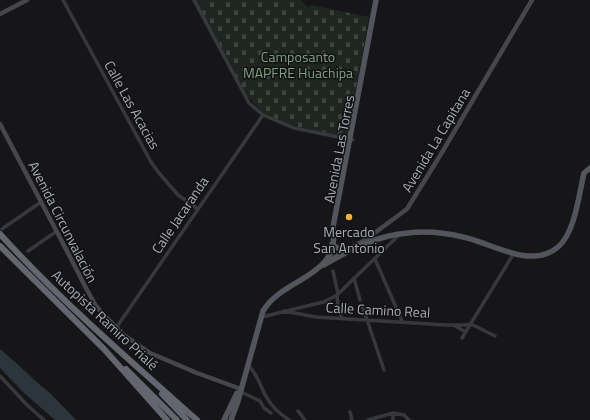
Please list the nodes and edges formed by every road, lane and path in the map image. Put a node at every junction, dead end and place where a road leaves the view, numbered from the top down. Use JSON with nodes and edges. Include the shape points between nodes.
{"nodes":[{"id":1,"x":27,"y":0,"type":"edge"},
{"id":2,"x":63,"y":0,"type":"edge"},
{"id":3,"x":194,"y":0,"type":"edge"},
{"id":4,"x":377,"y":0,"type":"edge"},
{"id":5,"x":532,"y":0,"type":"edge"},
{"id":6,"x":0,"y":14,"type":"edge"},
{"id":7,"x":263,"y":115,"type":"junction"},
{"id":8,"x":0,"y":124,"type":"edge"},
{"id":9,"x":351,"y":140,"type":"junction"},
{"id":10,"x":590,"y":168,"type":"edge"},
{"id":11,"x":41,"y":202,"type":"junction"},
{"id":12,"x":198,"y":209,"type":"junction"},
{"id":13,"x":1,"y":231,"type":"edge"},
{"id":14,"x":57,"y":231,"type":"junction"},
{"id":15,"x":400,"y":234,"type":"junction"},
{"id":16,"x":332,"y":244,"type":"junction"},
{"id":17,"x":0,"y":246,"type":"edge"},
{"id":18,"x":346,"y":249,"type":"junction"},
{"id":19,"x":28,"y":251,"type":"dead end"},
{"id":20,"x":514,"y":253,"type":"junction"},
{"id":21,"x":336,"y":254,"type":"junction"},
{"id":22,"x":374,"y":258,"type":"junction"},
{"id":23,"x":326,"y":261,"type":"junction"},
{"id":24,"x":319,"y":268,"type":"junction"},
{"id":25,"x":333,"y":271,"type":"dead end"},
{"id":26,"x":354,"y":278,"type":"junction"},
{"id":27,"x":338,"y":295,"type":"junction"},
{"id":28,"x":360,"y":300,"type":"dead end"},
{"id":29,"x":362,"y":305,"type":"dead end"},
{"id":30,"x":284,"y":311,"type":"junction"},
{"id":31,"x":261,"y":317,"type":"junction"},
{"id":32,"x":342,"y":318,"type":"junction"},
{"id":33,"x":367,"y":320,"type":"junction"},
{"id":34,"x":402,"y":321,"type":"junction"},
{"id":35,"x":471,"y":324,"type":"junction"},
{"id":36,"x":453,"y":325,"type":"junction"},
{"id":37,"x":116,"y":328,"type":"junction"},
{"id":38,"x":466,"y":332,"type":"junction"},
{"id":39,"x":495,"y":336,"type":"dead end"},
{"id":40,"x":462,"y":338,"type":"dead end"},
{"id":41,"x":110,"y":342,"type":"junction"},
{"id":42,"x":104,"y":350,"type":"junction"},
{"id":43,"x":248,"y":365,"type":"junction"},
{"id":44,"x":384,"y":370,"type":"dead end"},
{"id":45,"x":145,"y":374,"type":"junction"},
{"id":46,"x":0,"y":376,"type":"edge"},
{"id":47,"x":240,"y":390,"type":"junction"},
{"id":48,"x":298,"y":411,"type":"dead end"},
{"id":49,"x":350,"y":412,"type":"dead end"},
{"id":50,"x":272,"y":413,"type":"dead end"},
{"id":51,"x":393,"y":413,"type":"junction"},
{"id":52,"x":44,"y":420,"type":"edge"},
{"id":53,"x":167,"y":420,"type":"edge"},
{"id":54,"x":177,"y":420,"type":"edge"},
{"id":55,"x":187,"y":420,"type":"edge"},
{"id":56,"x":197,"y":420,"type":"edge"},
{"id":57,"x":202,"y":420,"type":"edge"},
{"id":58,"x":224,"y":420,"type":"edge"},
{"id":59,"x":231,"y":420,"type":"edge"},
{"id":60,"x":289,"y":420,"type":"edge"},
{"id":61,"x":305,"y":420,"type":"edge"},
{"id":62,"x":352,"y":420,"type":"edge"},
{"id":63,"x":368,"y":420,"type":"edge"},
{"id":64,"x":393,"y":420,"type":"edge"},
{"id":65,"x":409,"y":420,"type":"edge"}],
"edges":[{"from":1,"to":6,"type":"street"},
{"from":2,"to":12,"type":"street","name":"Calle Las Acacias","via":[[151,162],[178,195]]},
{"from":3,"to":7,"type":"street","via":[[249,103]]},
{"from":4,"to":9,"type":"main road","name":"Avenida Las Torres"},
{"from":5,"to":18,"type":"street","name":"Avenida La Capitana","via":[[407,209],[365,240]]},
{"from":7,"to":9,"type":"street","via":[[294,128]]},
{"from":7,"to":12,"type":"street","name":"Calle Jacaranda"},
{"from":8,"to":11,"type":"street","name":"Avenida Circunvalación"},
{"from":9,"to":16,"type":"main road","name":"Avenida Las Torres"},
{"from":10,"to":20,"type":"main road","via":[[584,173],[571,226],[560,246],[539,255],[526,256]]},
{"from":11,"to":13,"type":"street"},
{"from":11,"to":14,"type":"street","name":"Avenida Circunvalación"},
{"from":12,"to":37,"type":"street","name":"Calle Jacaranda"},
{"from":13,"to":41,"type":"highway","name":"Autopista Ramiro Prialé","via":[[31,267]]},
{"from":14,"to":19,"type":"street"},
{"from":14,"to":37,"type":"street","name":"Avenida Circunvalación","via":[[93,302]]},
{"from":15,"to":20,"type":"main road","via":[[463,237]]},
{"from":15,"to":21,"type":"main road"},
{"from":15,"to":22,"type":"street"},
{"from":16,"to":18,"type":"main road","via":[[337,248]]},
{"from":16,"to":21,"type":"main road","name":"Avenida Las Torres"},
{"from":17,"to":42,"type":"highway","name":"Autopista Ramiro Prialé"},
{"from":18,"to":21,"type":"street","name":"Avenida La Capitana"},
{"from":20,"to":35,"type":"street"},
{"from":21,"to":23,"type":"main road","name":"Avenida Las Torres"},
{"from":21,"to":24,"type":"main road"},
{"from":22,"to":26,"type":"street"},
{"from":22,"to":34,"type":"street"},
{"from":23,"to":24,"type":"main road","name":"Avenida Las Torres"},
{"from":23,"to":47,"type":"main road","name":"Avenida Las Torres","via":[[276,292],[264,305],[256,324]]},
{"from":24,"to":31,"type":"main road","name":"Avenida Las Torres","via":[[274,298]]},
{"from":25,"to":27,"type":"street"},
{"from":26,"to":27,"type":"street"},
{"from":26,"to":28,"type":"street"},
{"from":27,"to":30,"type":"street","via":[[319,303]]},
{"from":27,"to":32,"type":"street","via":[[338,310]]},
{"from":29,"to":33,"type":"street"},
{"from":30,"to":31,"type":"street"},
{"from":30,"to":32,"type":"street","name":"Calle Camino Real","via":[[316,317]]},
{"from":31,"to":43,"type":"main road","name":"Avenida Las Torres"},
{"from":32,"to":33,"type":"street","name":"Calle Camino Real"},
{"from":33,"to":34,"type":"street","name":"Calle Camino Real"},
{"from":33,"to":44,"type":"street"},
{"from":34,"to":36,"type":"street","name":"Calle Camino Real"},
{"from":35,"to":36,"type":"street","name":"Calle Camino Real"},
{"from":35,"to":38,"type":"street"},
{"from":35,"to":39,"type":"street"},
{"from":36,"to":38,"type":"street"},
{"from":37,"to":47,"type":"street","name":"Avenida Circunvalación","via":[[152,354]]},
{"from":38,"to":40,"type":"street"},
{"from":41,"to":45,"type":"highway","name":"Autopista Ramiro Prialé"},
{"from":41,"to":55,"type":"highway"},
{"from":42,"to":53,"type":"highway","name":"Autopista Ramiro Prialé"},
{"from":42,"to":54,"type":"highway"},
{"from":43,"to":47,"type":"main road","name":"Avenida Las Torres"},
{"from":43,"to":60,"type":"street","via":[[256,374],[266,397],[277,411]]},
{"from":45,"to":56,"type":"highway","name":"Autopista Ramiro Prialé"},
{"from":45,"to":57,"type":"highway"},
{"from":46,"to":52,"type":"street"},
{"from":47,"to":50,"type":"street","via":[[260,401],[264,408]]},
{"from":47,"to":58,"type":"main road","name":"Avenida Las Torres"},
{"from":47,"to":59,"type":"main road","name":"Avenida Las Torres"},
{"from":48,"to":61,"type":"street"},
{"from":49,"to":62,"type":"street"},
{"from":51,"to":63,"type":"street"},
{"from":51,"to":64,"type":"street"},
{"from":51,"to":65,"type":"street","via":[[404,415]]}]}
